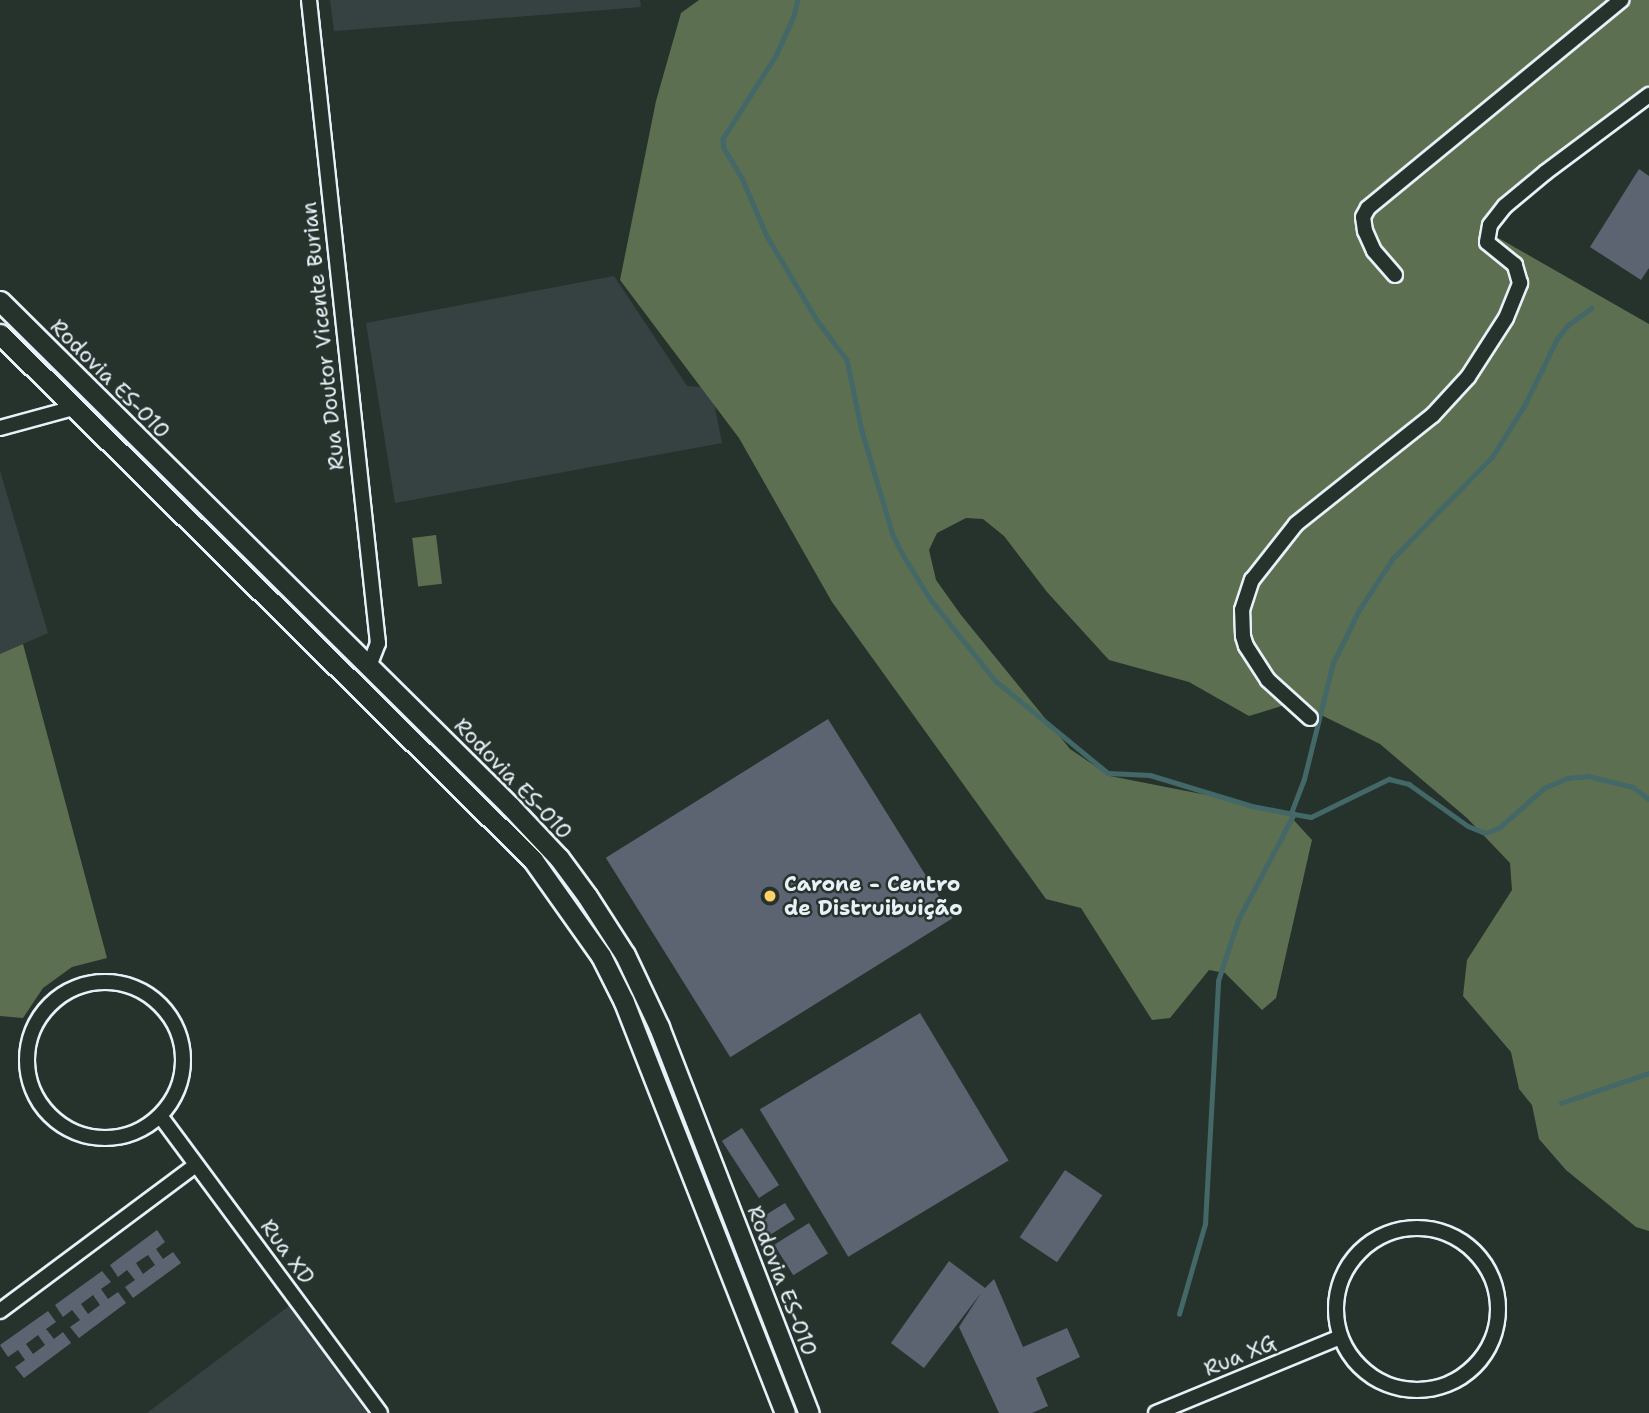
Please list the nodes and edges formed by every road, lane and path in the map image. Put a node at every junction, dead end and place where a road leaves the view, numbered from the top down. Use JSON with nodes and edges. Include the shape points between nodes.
{"nodes":[{"id":1,"x":309,"y":0,"type":"edge"},
{"id":2,"x":1621,"y":0,"type":"edge"},
{"id":3,"x":1649,"y":95,"type":"edge"},
{"id":4,"x":1395,"y":275,"type":"dead end"},
{"id":5,"x":0,"y":301,"type":"edge"},
{"id":6,"x":0,"y":334,"type":"edge"},
{"id":7,"x":73,"y":408,"type":"junction"},
{"id":8,"x":0,"y":428,"type":"edge"},
{"id":9,"x":369,"y":667,"type":"junction"},
{"id":10,"x":1310,"y":718,"type":"dead end"},
{"id":11,"x":161,"y":1117,"type":"junction"},
{"id":12,"x":196,"y":1165,"type":"junction"},
{"id":13,"x":0,"y":1311,"type":"edge"},
{"id":14,"x":1340,"y":1337,"type":"junction"},
{"id":15,"x":380,"y":1413,"type":"edge"},
{"id":16,"x":785,"y":1413,"type":"edge"},
{"id":17,"x":809,"y":1413,"type":"edge"},
{"id":18,"x":1156,"y":1413,"type":"edge"}],
"edges":[{"from":1,"to":9,"type":"street","name":"Rua Doutor Vicente Burian","via":[[378,643]]},
{"from":2,"to":4,"type":"street","via":[[1368,208],[1363,217],[1365,231],[1374,251]]},
{"from":3,"to":10,"type":"street","via":[[1546,172],[1489,225],[1487,242],[1515,265],[1520,284],[1506,318],[1468,377],[1433,415],[1296,524],[1252,580],[1242,610],[1246,646],[1268,680]]},
{"from":5,"to":9,"type":"main road","name":"Rodovia ES-010"},
{"from":6,"to":7,"type":"main road","name":"Rodovia ES-010"},
{"from":7,"to":8,"type":"street"},
{"from":7,"to":16,"type":"main road","name":"Rodovia ES-010","via":[[533,860],[571,912],[624,1002]]},
{"from":9,"to":17,"type":"main road","name":"Rodovia ES-010","via":[[551,849],[625,955],[659,1027]]},
{"from":11,"to":11,"type":"street","via":[[180,1087],[183,1064],[184,1052],[173,1018],[148,993],[115,981],[80,984],[50,1002],[30,1032],[26,1067],[37,1101],[62,1126],[95,1139],[131,1135]]},
{"from":11,"to":12,"type":"street","name":"Rua XD"},
{"from":12,"to":13,"type":"street"},
{"from":12,"to":15,"type":"street","name":"Rua XD"},
{"from":14,"to":14,"type":"street","via":[[1353,1360],[1373,1378],[1398,1389],[1425,1391],[1451,1384],[1473,1369],[1489,1347],[1497,1321],[1497,1295],[1488,1269],[1471,1248],[1448,1234],[1422,1228],[1395,1230],[1370,1241],[1351,1260],[1339,1284],[1335,1311]]},
{"from":14,"to":18,"type":"street","name":"Rua XG"}]}
